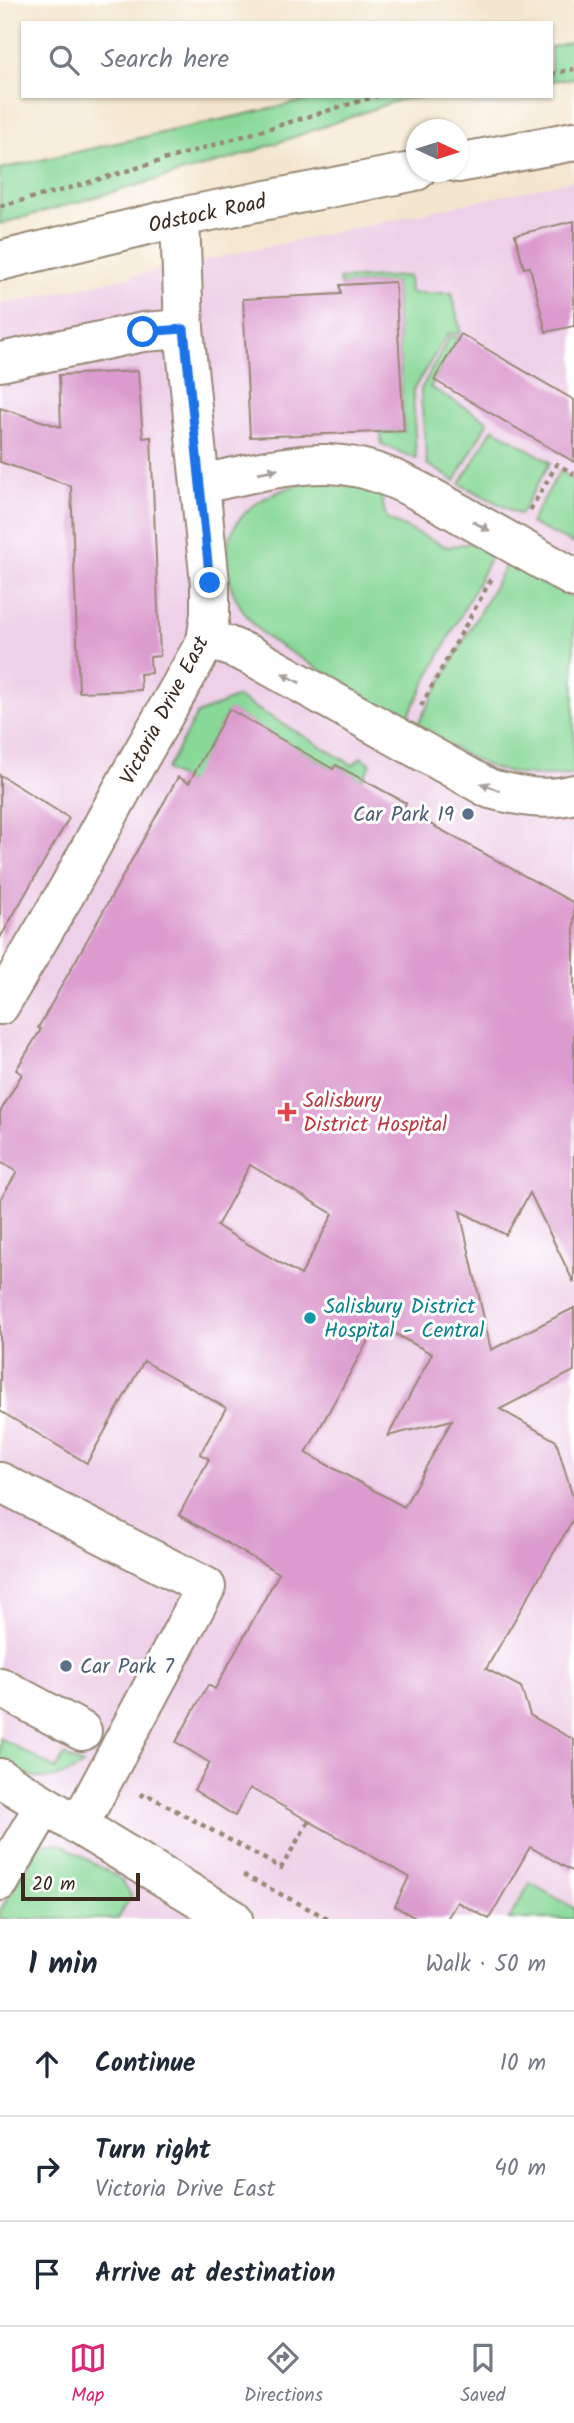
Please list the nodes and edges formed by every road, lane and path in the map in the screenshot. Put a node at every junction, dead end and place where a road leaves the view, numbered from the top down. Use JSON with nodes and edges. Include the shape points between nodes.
{"nodes":[{"id":1,"x":574,"y":69,"type":"edge"},
{"id":2,"x":553,"y":74,"type":"edge"},
{"id":3,"x":370,"y":98,"type":"edge"},
{"id":4,"x":574,"y":141,"type":"edge"},
{"id":5,"x":469,"y":161,"type":"edge"},
{"id":6,"x":406,"y":173,"type":"edge"},
{"id":7,"x":0,"y":206,"type":"edge"},
{"id":8,"x":180,"y":217,"type":"junction"},
{"id":9,"x":0,"y":261,"type":"edge"},
{"id":10,"x":184,"y":329,"type":"junction"},
{"id":11,"x":0,"y":362,"type":"edge"},
{"id":12,"x":574,"y":474,"type":"edge"},
{"id":13,"x":201,"y":484,"type":"junction"},
{"id":14,"x":511,"y":543,"type":"junction"},
{"id":15,"x":574,"y":578,"type":"edge"},
{"id":16,"x":206,"y":641,"type":"junction"},
{"id":17,"x":402,"y":740,"type":"junction"},
{"id":18,"x":574,"y":794,"type":"edge"},
{"id":19,"x":0,"y":1005,"type":"edge"},
{"id":20,"x":4,"y":1492,"type":"edge"},
{"id":21,"x":0,"y":1688,"type":"edge"},
{"id":22,"x":82,"y":1731,"type":"dead end"},
{"id":23,"x":0,"y":1778,"type":"edge"},
{"id":24,"x":139,"y":1801,"type":"dead end"},
{"id":25,"x":44,"y":1807,"type":"junction"},
{"id":26,"x":309,"y":1821,"type":"dead end"},
{"id":27,"x":79,"y":1825,"type":"junction"},
{"id":28,"x":240,"y":1874,"type":"dead end"},
{"id":29,"x":0,"y":1881,"type":"edge"},
{"id":30,"x":233,"y":1919,"type":"edge"},
{"id":31,"x":329,"y":1919,"type":"edge"}],
"edges":[{"from":1,"to":2,"type":"path"},
{"from":3,"to":7,"type":"path"},
{"from":4,"to":5,"type":"street"},
{"from":6,"to":8,"type":"street","name":"Odstock Road"},
{"from":8,"to":9,"type":"street","name":"Odstock Road"},
{"from":8,"to":10,"type":"street","name":"Victoria Drive East"},
{"from":10,"to":11,"type":"street","via":[[143,332]]},
{"from":10,"to":13,"type":"street","name":"Victoria Drive East"},
{"from":12,"to":14,"type":"path","via":[[558,464]]},
{"from":13,"to":14,"type":"street","one_way":true,"via":[[327,464],[366,469],[421,492]]},
{"from":13,"to":16,"type":"street","name":"Victoria Drive East","via":[[210,583]]},
{"from":14,"to":15,"type":"street"},
{"from":14,"to":17,"type":"path"},
{"from":17,"to":16,"type":"street","one_way":true,"via":[[250,655]]},
{"from":16,"to":19,"type":"street","name":"Victoria Drive East"},
{"from":18,"to":17,"type":"street","one_way":true,"via":[[536,798],[491,789]]},
{"from":20,"to":27,"type":"street","via":[[206,1587]]},
{"from":21,"to":22,"type":"street"},
{"from":23,"to":25,"type":"street"},
{"from":24,"to":26,"type":"path","via":[[144,1793],[281,1868]]},
{"from":25,"to":27,"type":"street"},
{"from":25,"to":29,"type":"street"},
{"from":27,"to":30,"type":"street"},
{"from":28,"to":31,"type":"path"}]}
